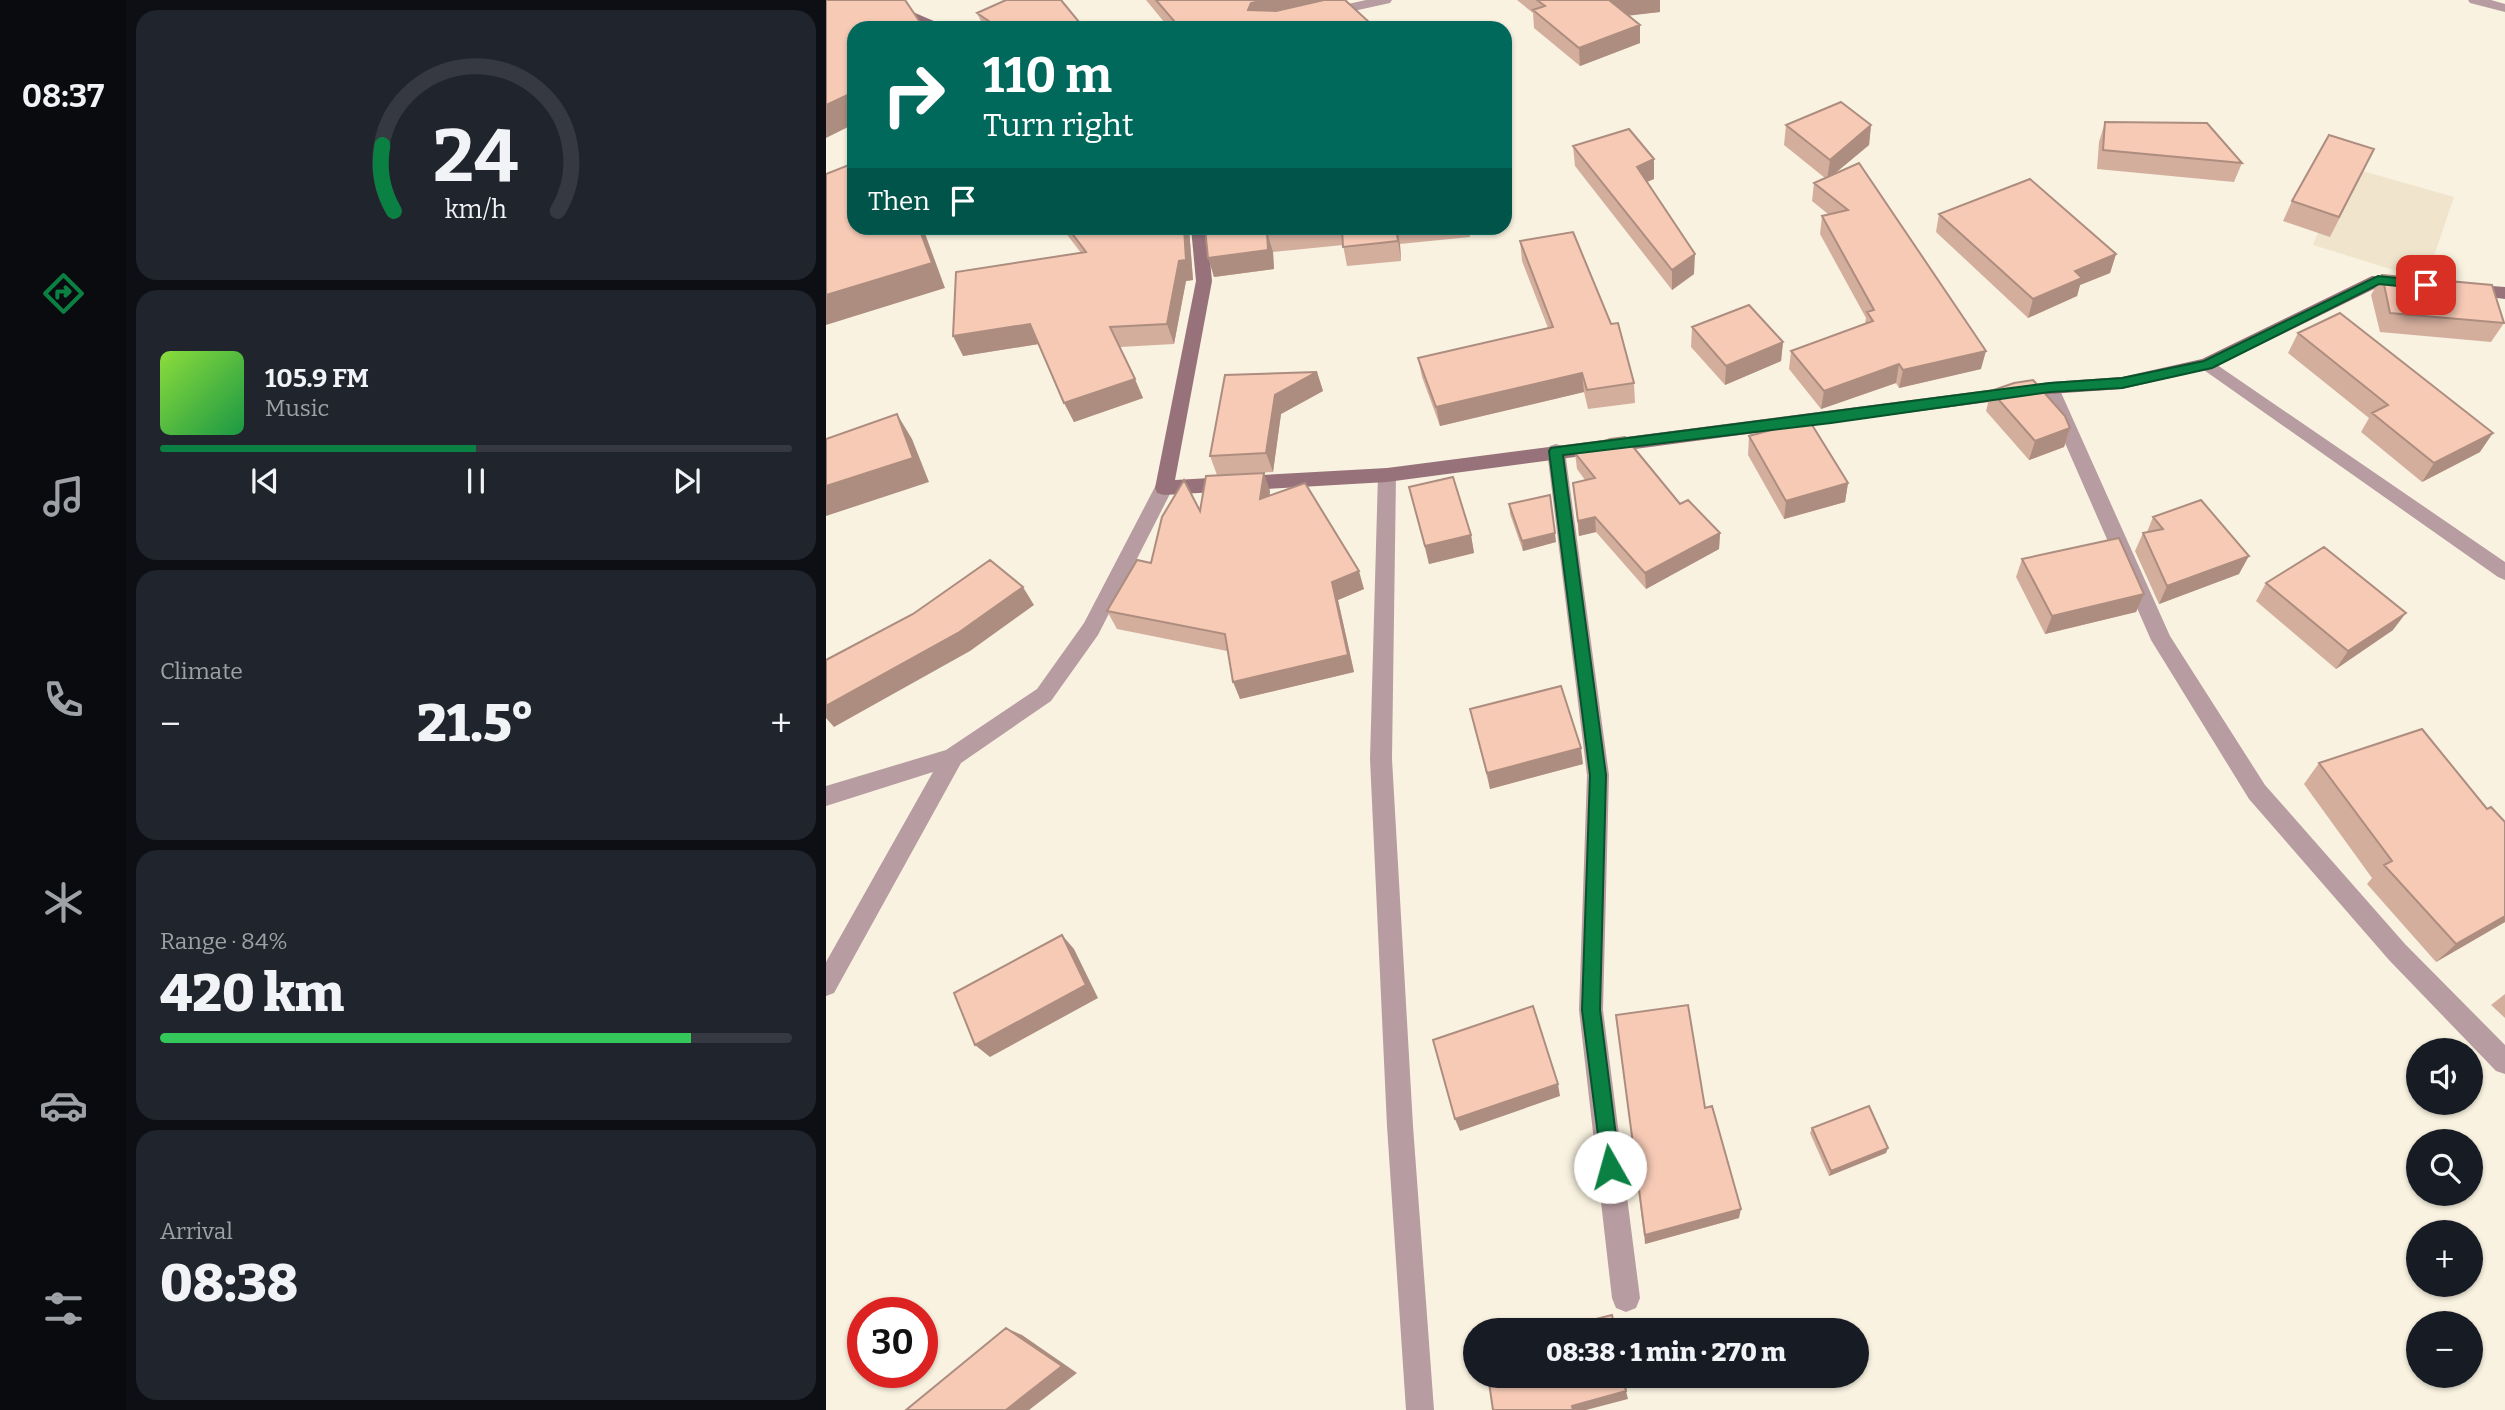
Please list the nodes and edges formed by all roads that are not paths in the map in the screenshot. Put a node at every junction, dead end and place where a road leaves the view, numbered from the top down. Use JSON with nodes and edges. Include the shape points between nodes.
{"nodes":[{"id":1,"x":873,"y":0,"type":"edge"},
{"id":2,"x":1385,"y":0,"type":"edge"},
{"id":3,"x":2475,"y":0,"type":"edge"},
{"id":4,"x":2505,"y":8,"type":"edge"},
{"id":5,"x":1311,"y":17,"type":"edge"},
{"id":6,"x":926,"y":21,"type":"edge"},
{"id":7,"x":1200,"y":235,"type":"edge"},
{"id":8,"x":2419,"y":284,"type":"edge"},
{"id":9,"x":2446,"y":287,"type":"edge"},
{"id":10,"x":2505,"y":293,"type":"edge"},
{"id":11,"x":2207,"y":364,"type":"junction"},
{"id":12,"x":2050,"y":387,"type":"junction"},
{"id":13,"x":1556,"y":451,"type":"junction"},
{"id":14,"x":1387,"y":475,"type":"junction"},
{"id":15,"x":1164,"y":488,"type":"junction"},
{"id":16,"x":2505,"y":572,"type":"edge"},
{"id":17,"x":953,"y":757,"type":"junction"},
{"id":18,"x":826,"y":796,"type":"edge"},
{"id":19,"x":826,"y":985,"type":"edge"},
{"id":20,"x":2505,"y":1062,"type":"edge"},
{"id":21,"x":1626,"y":1298,"type":"dead end"},
{"id":22,"x":1420,"y":1410,"type":"edge"}],
"edges":[{"from":1,"to":6,"type":"street"},
{"from":2,"to":5,"type":"street"},
{"from":3,"to":4,"type":"street"},
{"from":7,"to":15,"type":"street","via":[[1204,281]]},
{"from":8,"to":11,"type":"street","via":[[2378,280]]},
{"from":9,"to":10,"type":"street"},
{"from":11,"to":12,"type":"street","via":[[2122,383]]},
{"from":11,"to":16,"type":"street"},
{"from":12,"to":13,"type":"street"},
{"from":12,"to":20,"type":"street","via":[[2161,640],[2257,792],[2397,952]]},
{"from":13,"to":14,"type":"street"},
{"from":13,"to":21,"type":"street","via":[[1598,775],[1591,1010]]},
{"from":14,"to":15,"type":"street"},
{"from":14,"to":22,"type":"street","via":[[1381,759],[1399,1126]]},
{"from":15,"to":17,"type":"street","via":[[1091,629],[1044,695]]},
{"from":17,"to":18,"type":"street"},
{"from":17,"to":19,"type":"street"}]}
